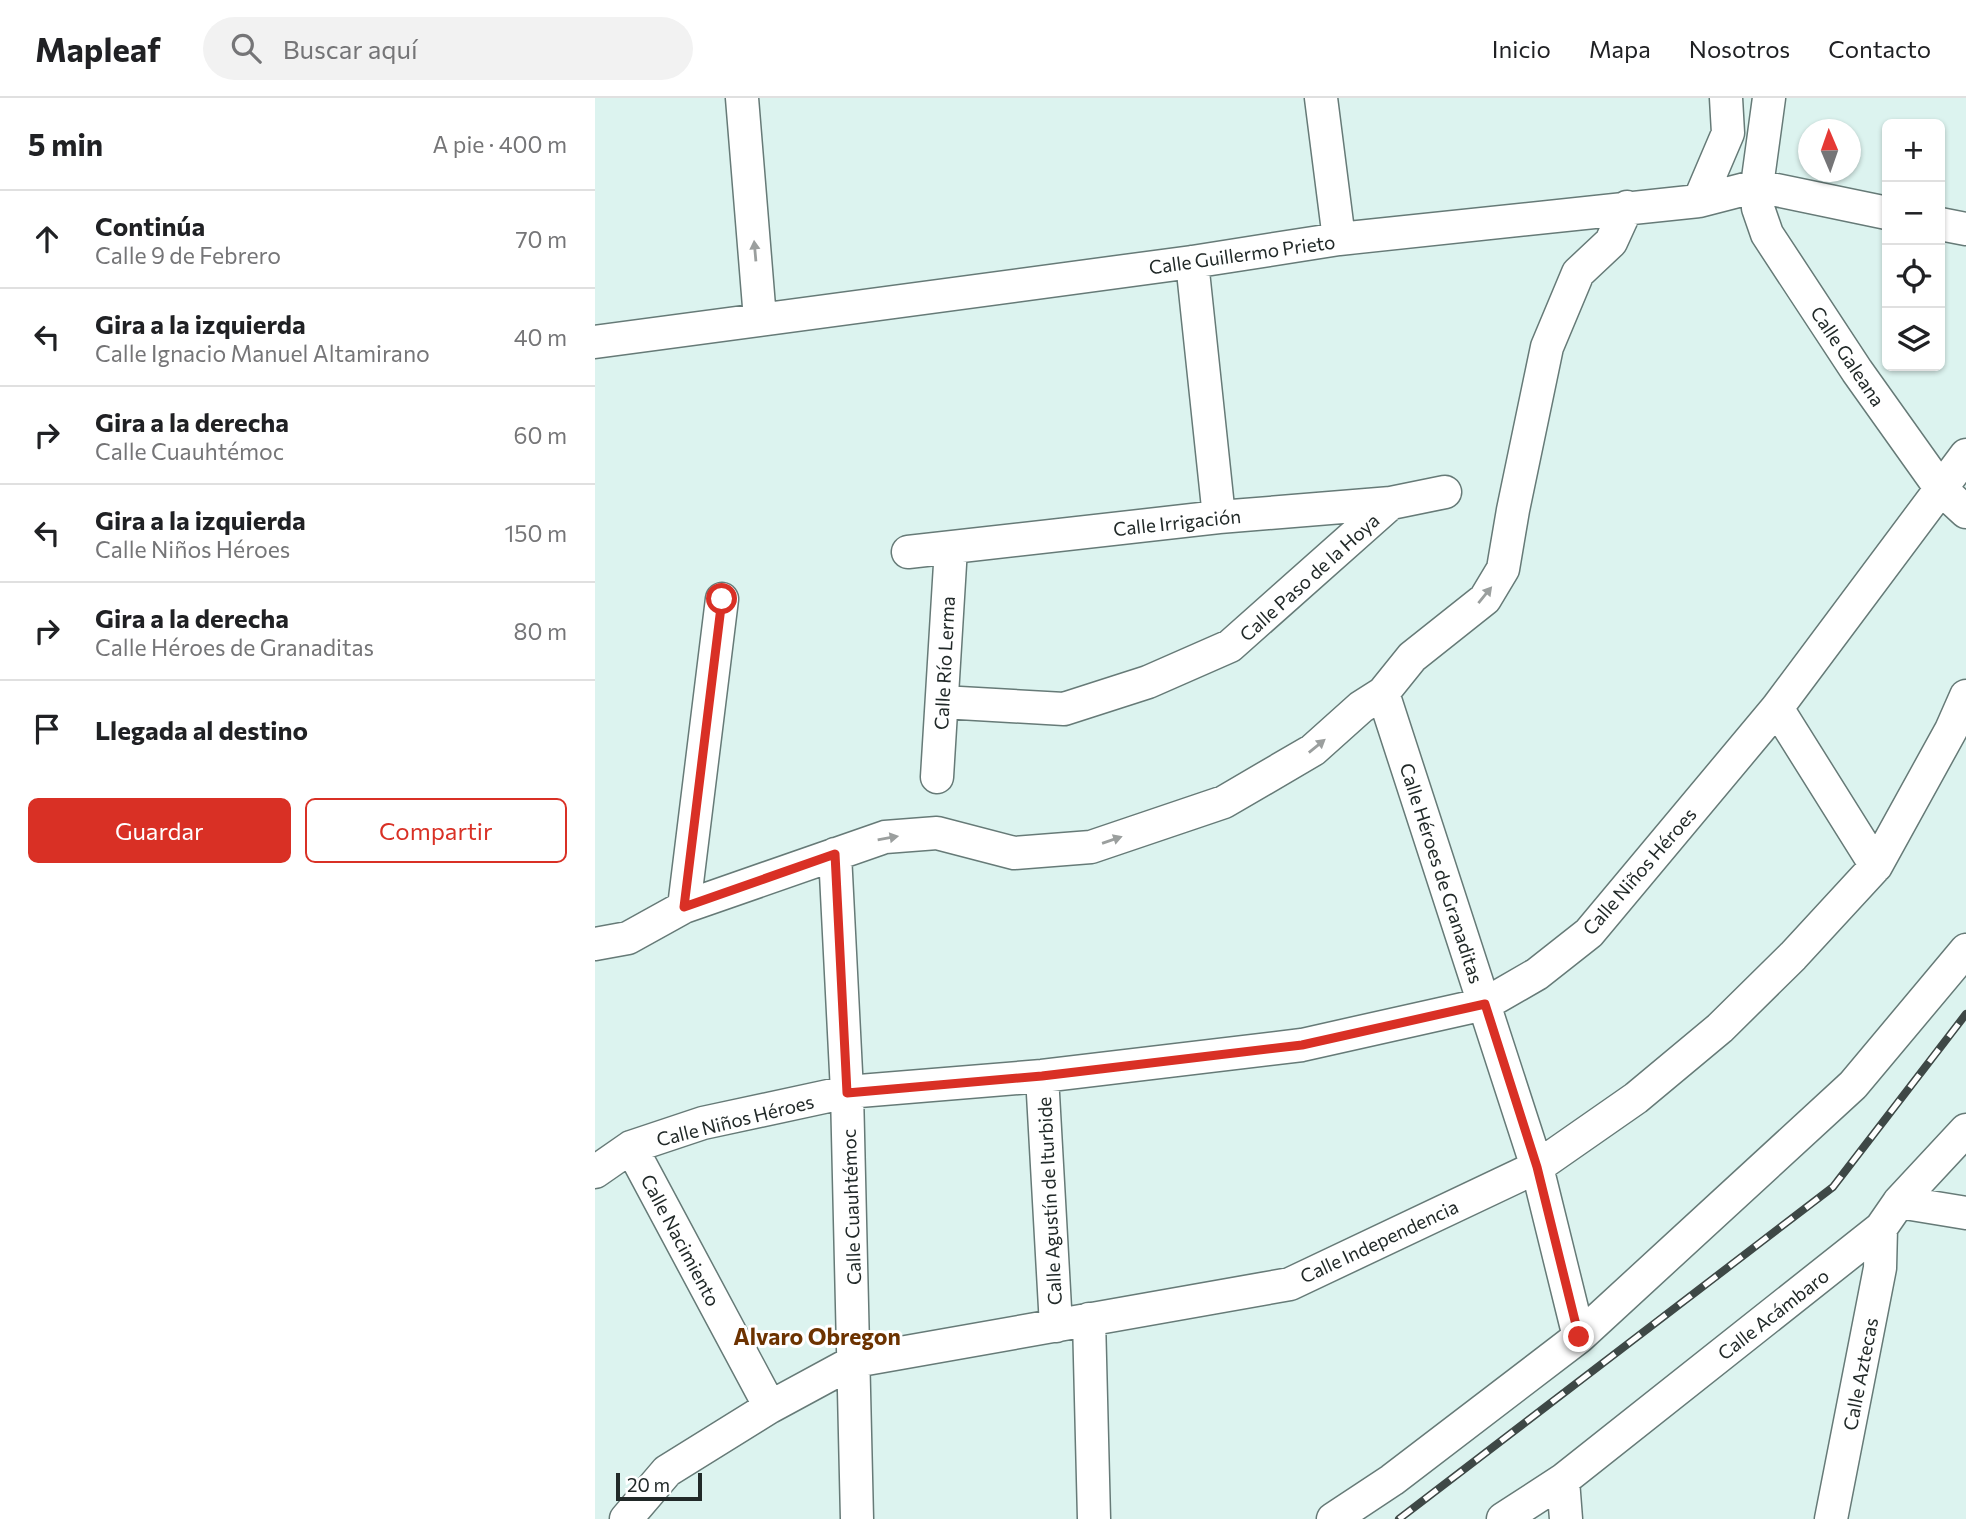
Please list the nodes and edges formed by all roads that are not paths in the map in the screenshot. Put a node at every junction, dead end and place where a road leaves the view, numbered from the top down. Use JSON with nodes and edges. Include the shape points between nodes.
{"nodes":[{"id":1,"x":742,"y":98,"type":"edge"},
{"id":2,"x":1321,"y":98,"type":"edge"},
{"id":3,"x":1726,"y":98,"type":"edge"},
{"id":4,"x":1769,"y":98,"type":"edge"},
{"id":5,"x":1757,"y":186,"type":"junction"},
{"id":6,"x":1699,"y":201,"type":"junction"},
{"id":7,"x":1627,"y":208,"type":"junction"},
{"id":8,"x":1882,"y":212,"type":"edge"},
{"id":9,"x":1945,"y":225,"type":"edge"},
{"id":10,"x":1966,"y":229,"type":"edge"},
{"id":11,"x":1339,"y":239,"type":"junction"},
{"id":12,"x":1192,"y":262,"type":"junction"},
{"id":13,"x":760,"y":319,"type":"junction"},
{"id":14,"x":595,"y":342,"type":"edge"},
{"id":15,"x":1966,"y":455,"type":"edge"},
{"id":16,"x":1941,"y":489,"type":"junction"},
{"id":17,"x":1445,"y":492,"type":"dead end"},
{"id":18,"x":1391,"y":503,"type":"junction"},
{"id":19,"x":1966,"y":512,"type":"edge"},
{"id":20,"x":1219,"y":517,"type":"junction"},
{"id":21,"x":951,"y":548,"type":"junction"},
{"id":22,"x":908,"y":552,"type":"dead end"},
{"id":23,"x":722,"y":599,"type":"dead end"},
{"id":24,"x":1383,"y":693,"type":"junction"},
{"id":25,"x":1966,"y":696,"type":"edge"},
{"id":26,"x":942,"y":702,"type":"junction"},
{"id":27,"x":1777,"y":709,"type":"junction"},
{"id":28,"x":937,"y":778,"type":"dead end"},
{"id":29,"x":835,"y":854,"type":"junction"},
{"id":30,"x":1876,"y":866,"type":"junction"},
{"id":31,"x":684,"y":907,"type":"junction"},
{"id":32,"x":595,"y":944,"type":"edge"},
{"id":33,"x":1966,"y":950,"type":"edge"},
{"id":34,"x":1485,"y":1004,"type":"junction"},
{"id":35,"x":1042,"y":1076,"type":"junction"},
{"id":36,"x":847,"y":1093,"type":"junction"},
{"id":37,"x":1966,"y":1130,"type":"edge"},
{"id":38,"x":631,"y":1147,"type":"junction"},
{"id":39,"x":1537,"y":1167,"type":"junction"},
{"id":40,"x":595,"y":1171,"type":"edge"},
{"id":41,"x":1899,"y":1202,"type":"junction"},
{"id":42,"x":1966,"y":1213,"type":"edge"},
{"id":43,"x":1881,"y":1228,"type":"junction"},
{"id":44,"x":1089,"y":1320,"type":"junction"},
{"id":45,"x":1056,"y":1326,"type":"junction"},
{"id":46,"x":1579,"y":1337,"type":"junction"},
{"id":47,"x":855,"y":1361,"type":"junction"},
{"id":48,"x":770,"y":1406,"type":"junction"},
{"id":49,"x":1563,"y":1480,"type":"junction"},
{"id":50,"x":626,"y":1519,"type":"edge"},
{"id":51,"x":857,"y":1519,"type":"edge"},
{"id":52,"x":1094,"y":1519,"type":"edge"},
{"id":53,"x":1333,"y":1519,"type":"edge"},
{"id":54,"x":1503,"y":1519,"type":"edge"},
{"id":55,"x":1566,"y":1519,"type":"edge"},
{"id":56,"x":1831,"y":1519,"type":"edge"}],
"edges":[{"from":13,"to":1,"type":"street","one_way":true},
{"from":2,"to":11,"type":"street"},
{"from":3,"to":6,"type":"street","via":[[1728,133]]},
{"from":4,"to":5,"type":"street","name":"Calle Galeana"},
{"from":5,"to":6,"type":"street","name":"Calle Guillermo Prieto"},
{"from":5,"to":8,"type":"street","name":"Calle Guillermo Prieto"},
{"from":5,"to":16,"type":"street","name":"Calle Galeana","via":[[1758,208],[1767,234]]},
{"from":6,"to":7,"type":"street","name":"Calle Guillermo Prieto"},
{"from":7,"to":11,"type":"street","name":"Calle Guillermo Prieto"},
{"from":24,"to":7,"type":"street","one_way":true,"via":[[1412,657],[1485,599],[1503,569],[1547,347],[1578,273],[1611,242]]},
{"from":9,"to":10,"type":"street"},
{"from":11,"to":12,"type":"street","name":"Calle Guillermo Prieto"},
{"from":12,"to":13,"type":"street","name":"Calle Guillermo Prieto"},
{"from":12,"to":20,"type":"street"},
{"from":13,"to":14,"type":"street","name":"Calle Guillermo Prieto"},
{"from":15,"to":16,"type":"street","name":"Calle Niños Héroes"},
{"from":16,"to":19,"type":"street","name":"Calle Galeana"},
{"from":16,"to":27,"type":"street","name":"Calle Niños Héroes"},
{"from":17,"to":18,"type":"street","name":"Calle Irrigación"},
{"from":18,"to":20,"type":"street","name":"Calle Irrigación"},
{"from":18,"to":26,"type":"street","name":"Calle Paso de la Hoya","via":[[1230,646],[1148,682],[1064,709]]},
{"from":20,"to":21,"type":"street","name":"Calle Irrigación"},
{"from":21,"to":22,"type":"street","name":"Calle Irrigación"},
{"from":21,"to":26,"type":"street","name":"Calle Río Lerma"},
{"from":23,"to":31,"type":"street"},
{"from":29,"to":24,"type":"street","one_way":true,"via":[[885,837],[937,833],[1014,853],[1091,847],[1224,802],[1313,750],[1361,706]]},
{"from":24,"to":34,"type":"street","name":"Calle Héroes de Granaditas"},
{"from":25,"to":30,"type":"street","name":"Calle Independencia"},
{"from":26,"to":28,"type":"street","name":"Calle Río Lerma"},
{"from":27,"to":30,"type":"street"},
{"from":27,"to":34,"type":"street","name":"Calle Niños Héroes","via":[[1589,933],[1537,975]]},
{"from":29,"to":31,"type":"street"},
{"from":29,"to":36,"type":"street","name":"Calle Cuauhtémoc"},
{"from":30,"to":39,"type":"street","name":"Calle Independencia","via":[[1720,1028],[1636,1098]]},
{"from":31,"to":32,"type":"street","via":[[628,938]]},
{"from":33,"to":46,"type":"street","via":[[1853,1085]]},
{"from":34,"to":35,"type":"street","name":"Calle Niños Héroes","via":[[1302,1045]]},
{"from":34,"to":39,"type":"street","name":"Calle Héroes de Granaditas"},
{"from":35,"to":36,"type":"street","name":"Calle Niños Héroes"},
{"from":35,"to":45,"type":"street","name":"Calle Agustín de Iturbide"},
{"from":36,"to":38,"type":"street","name":"Calle Niños Héroes","via":[[703,1124]]},
{"from":36,"to":47,"type":"street","name":"Calle Cuauhtémoc"},
{"from":37,"to":41,"type":"street","name":"Calle Acámbaro"},
{"from":38,"to":40,"type":"street","name":"Calle Niños Héroes"},
{"from":38,"to":48,"type":"street","name":"Calle Nacimiento"},
{"from":39,"to":44,"type":"street","name":"Calle Independencia","via":[[1290,1284]]},
{"from":39,"to":46,"type":"street","name":"Calle Héroes de Granaditas"},
{"from":41,"to":42,"type":"street"},
{"from":41,"to":43,"type":"street","name":"Calle Acámbaro"},
{"from":43,"to":49,"type":"street","name":"Calle Acámbaro"},
{"from":43,"to":56,"type":"street","name":"Calle Aztecas","via":[[1880,1268]]},
{"from":44,"to":45,"type":"street","name":"Calle Independencia"},
{"from":44,"to":52,"type":"street","name":"Calle Agustín de Iturbide"},
{"from":45,"to":47,"type":"street","name":"Calle Independencia"},
{"from":46,"to":53,"type":"street","via":[[1392,1480]]},
{"from":47,"to":48,"type":"street","name":"Calle Independencia"},
{"from":47,"to":51,"type":"street","name":"Calle Cuauhtémoc"},
{"from":48,"to":50,"type":"street","name":"Calle Independencia","via":[[667,1471]]},
{"from":49,"to":54,"type":"street","name":"Calle Acámbaro"},
{"from":49,"to":55,"type":"street"}]}
